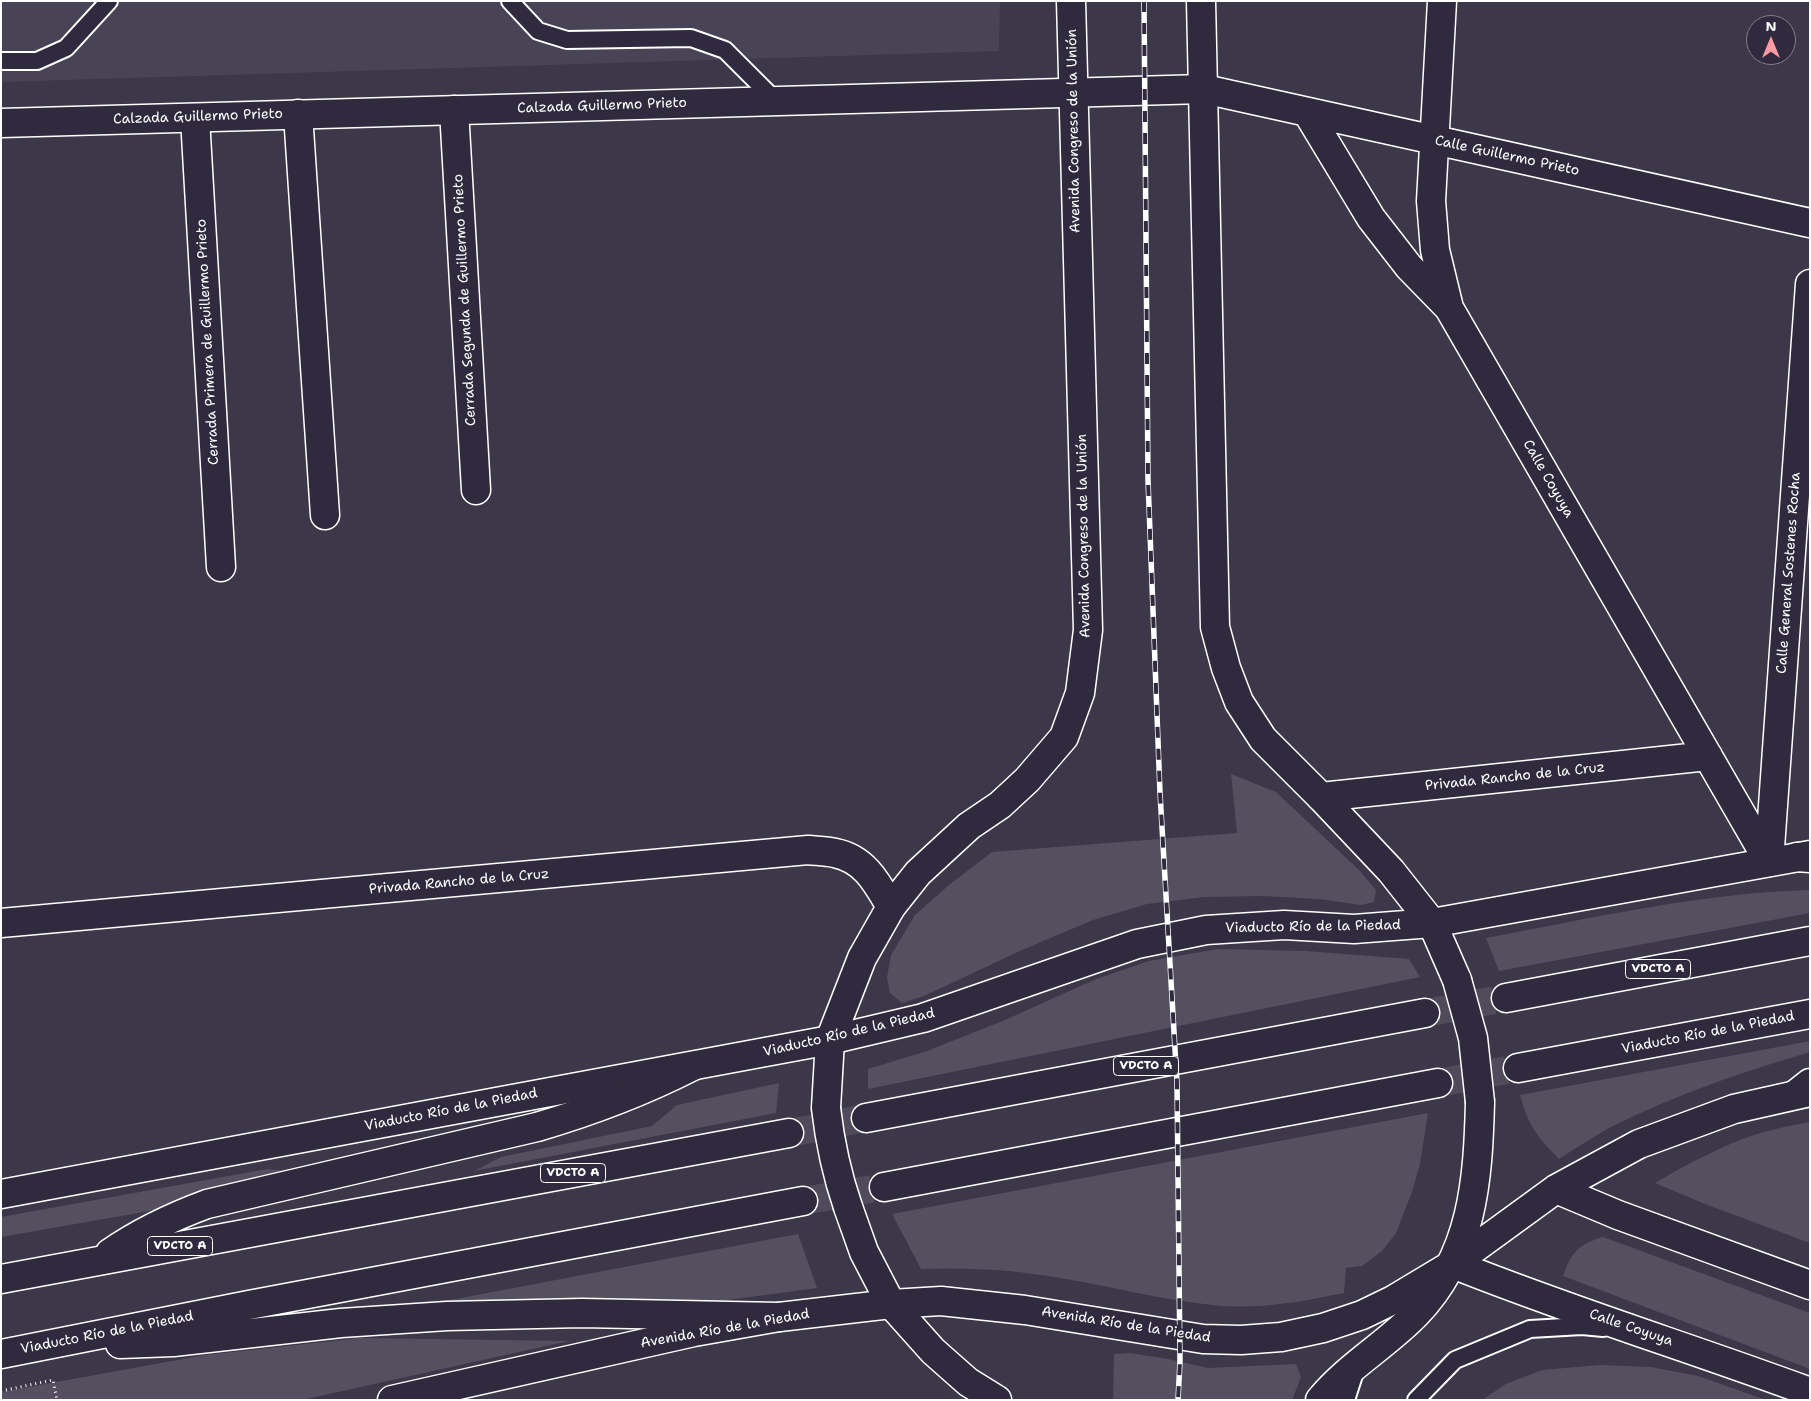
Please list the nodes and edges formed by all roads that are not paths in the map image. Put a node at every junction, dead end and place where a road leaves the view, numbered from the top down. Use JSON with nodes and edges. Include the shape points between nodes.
{"nodes":[{"id":1,"x":109,"y":1,"type":"edge"},
{"id":2,"x":510,"y":1,"type":"edge"},
{"id":3,"x":1071,"y":1,"type":"edge"},
{"id":4,"x":1201,"y":1,"type":"edge"},
{"id":5,"x":1442,"y":1,"type":"edge"},
{"id":6,"x":1,"y":61,"type":"edge"},
{"id":7,"x":1204,"y":89,"type":"junction"},
{"id":8,"x":1073,"y":92,"type":"junction"},
{"id":9,"x":776,"y":101,"type":"junction"},
{"id":10,"x":454,"y":110,"type":"junction"},
{"id":11,"x":1307,"y":112,"type":"junction"},
{"id":12,"x":298,"y":114,"type":"junction"},
{"id":13,"x":195,"y":118,"type":"junction"},
{"id":14,"x":1,"y":123,"type":"edge"},
{"id":15,"x":1435,"y":140,"type":"junction"},
{"id":16,"x":1810,"y":223,"type":"edge"},
{"id":17,"x":1810,"y":284,"type":"edge"},
{"id":18,"x":1449,"y":308,"type":"junction"},
{"id":19,"x":476,"y":490,"type":"dead end"},
{"id":20,"x":325,"y":515,"type":"dead end"},
{"id":21,"x":222,"y":567,"type":"dead end"},
{"id":22,"x":1708,"y":756,"type":"junction"},
{"id":23,"x":1321,"y":797,"type":"junction"},
{"id":24,"x":1805,"y":856,"type":"edge"},
{"id":25,"x":1768,"y":862,"type":"junction"},
{"id":26,"x":891,"y":908,"type":"junction"},
{"id":27,"x":1,"y":923,"type":"edge"},
{"id":28,"x":1432,"y":923,"type":"junction"},
{"id":29,"x":1810,"y":941,"type":"edge"},
{"id":30,"x":1506,"y":998,"type":"tunnel mouth"},
{"id":31,"x":1425,"y":1013,"type":"tunnel mouth"},
{"id":32,"x":1810,"y":1014,"type":"edge"},
{"id":33,"x":830,"y":1040,"type":"junction"},
{"id":34,"x":692,"y":1066,"type":"junction"},
{"id":35,"x":1518,"y":1068,"type":"tunnel mouth"},
{"id":36,"x":1438,"y":1083,"type":"tunnel mouth"},
{"id":37,"x":1805,"y":1090,"type":"edge"},
{"id":38,"x":866,"y":1118,"type":"tunnel mouth"},
{"id":39,"x":789,"y":1133,"type":"tunnel mouth"},
{"id":40,"x":884,"y":1186,"type":"tunnel mouth"},
{"id":41,"x":1556,"y":1189,"type":"junction"},
{"id":42,"x":1,"y":1194,"type":"edge"},
{"id":43,"x":803,"y":1202,"type":"tunnel mouth"},
{"id":44,"x":99,"y":1261,"type":"junction"},
{"id":45,"x":1453,"y":1264,"type":"junction"},
{"id":46,"x":1,"y":1279,"type":"edge"},
{"id":47,"x":1810,"y":1285,"type":"edge"},
{"id":48,"x":891,"y":1304,"type":"junction"},
{"id":49,"x":779,"y":1317,"type":"junction"},
{"id":50,"x":1642,"y":1332,"type":"junction"},
{"id":51,"x":54,"y":1344,"type":"junction"},
{"id":52,"x":1,"y":1354,"type":"edge"},
{"id":53,"x":1359,"y":1361,"type":"junction"},
{"id":54,"x":1810,"y":1392,"type":"edge"},
{"id":55,"x":450,"y":1393,"type":"edge"},
{"id":56,"x":392,"y":1400,"type":"edge"},
{"id":57,"x":997,"y":1400,"type":"edge"},
{"id":58,"x":1320,"y":1400,"type":"edge"},
{"id":59,"x":1346,"y":1400,"type":"edge"},
{"id":60,"x":1416,"y":1400,"type":"edge"}],
"edges":[{"from":1,"to":6,"type":"lane","via":[[66,48],[36,60]]},
{"from":2,"to":9,"type":"lane","via":[[538,31],[567,40],[690,38],[725,50]]},
{"from":3,"to":8,"type":"main road","name":"Avenida Congreso de la Unión"},
{"from":4,"to":7,"type":"main road"},
{"from":5,"to":15,"type":"main road"},
{"from":7,"to":8,"type":"main road","name":"Calzada Guillermo Prieto"},
{"from":7,"to":11,"type":"main road","name":"Calle Guillermo Prieto"},
{"from":7,"to":23,"type":"main road","via":[[1215,627],[1239,702],[1263,739]]},
{"from":8,"to":9,"type":"main road","name":"Calzada Guillermo Prieto"},
{"from":8,"to":26,"type":"main road","name":"Avenida Congreso de la Unión","via":[[1088,630],[1080,693],[1064,737],[1027,780],[918,873]]},
{"from":9,"to":10,"type":"main road","name":"Calzada Guillermo Prieto"},
{"from":10,"to":12,"type":"main road","name":"Calzada Guillermo Prieto"},
{"from":10,"to":19,"type":"main road","name":"Cerrada Segunda de Guillermo Prieto"},
{"from":11,"to":15,"type":"main road","name":"Calle Guillermo Prieto"},
{"from":11,"to":18,"type":"main road","name":"Calle Coyuya","via":[[1371,218],[1409,267]]},
{"from":12,"to":13,"type":"main road","name":"Calzada Guillermo Prieto"},
{"from":12,"to":20,"type":"main road"},
{"from":13,"to":14,"type":"main road","name":"Calzada Guillermo Prieto"},
{"from":13,"to":21,"type":"main road","name":"Cerrada Primera de Guillermo Prieto"},
{"from":15,"to":16,"type":"main road","name":"Calle Guillermo Prieto"},
{"from":15,"to":18,"type":"main road","via":[[1432,201],[1435,240]]},
{"from":17,"to":25,"type":"main road","name":"Calle General Sostenes Rocha"},
{"from":18,"to":22,"type":"main road","name":"Calle Coyuya"},
{"from":22,"to":23,"type":"main road","name":"Privada Rancho de la Cruz"},
{"from":22,"to":25,"type":"main road","name":"Calle Coyuya"},
{"from":23,"to":28,"type":"main road","via":[[1390,871]]},
{"from":24,"to":25,"type":"main road","name":"Viaducto Río de la Piedad"},
{"from":25,"to":28,"type":"main road","name":"Viaducto Río de la Piedad"},
{"from":26,"to":27,"type":"main road","name":"Privada Rancho de la Cruz","via":[[861,864],[836,853],[808,850]]},
{"from":26,"to":33,"type":"main road","name":"Avenida Congreso de la Unión","via":[[862,958]]},
{"from":28,"to":33,"type":"main road","name":"Viaducto Río de la Piedad","via":[[1354,929],[1284,925],[1206,930],[1137,944],[923,1018]]},
{"from":28,"to":45,"type":"main road","bridge":true,"via":[[1457,980],[1473,1038],[1480,1102],[1476,1179]]},
{"from":29,"to":30,"type":"main road","number":"VDCTO A"},
{"from":31,"to":38,"type":"main road","number":"VDCTO A"},
{"from":32,"to":35,"type":"main road","name":"Viaducto Río de la Piedad"},
{"from":33,"to":34,"type":"main road","name":"Viaducto Río de la Piedad"},
{"from":33,"to":48,"type":"main road","name":"Avenida Congreso de la Unión","bridge":true,"via":[[826,1108],[837,1176],[864,1252]]},
{"from":34,"to":42,"type":"main road","name":"Viaducto Río de la Piedad"},
{"from":34,"to":44,"type":"main road","via":[[580,1115],[207,1204],[159,1224]]},
{"from":36,"to":40,"type":"main road"},
{"from":37,"to":41,"type":"main road","name":"Avenida Río de la Piedad","via":[[1734,1109],[1639,1144]]},
{"from":39,"to":44,"type":"main road","number":"VDCTO A"},
{"from":41,"to":45,"type":"main road","name":"Avenida Río de la Piedad"},
{"from":41,"to":47,"type":"main road"},
{"from":43,"to":51,"type":"main road","name":"Viaducto Río de la Piedad"},
{"from":44,"to":46,"type":"main road","number":"VDCTO A"},
{"from":45,"to":48,"type":"main road","name":"Avenida Río de la Piedad","via":[[1362,1316],[1281,1337],[1241,1340],[1203,1339],[1016,1309],[941,1301]]},
{"from":45,"to":50,"type":"main road","name":"Calle Coyuya"},
{"from":45,"to":53,"type":"main road","via":[[1416,1314]]},
{"from":48,"to":49,"type":"main road","name":"Avenida Río de la Piedad"},
{"from":48,"to":57,"type":"main road","name":"Avenida Congreso de la Unión","via":[[933,1351],[968,1382]]},
{"from":49,"to":51,"type":"main road","via":[[582,1313],[457,1316],[341,1324],[173,1342]]},
{"from":49,"to":55,"type":"main road","name":"Avenida Río de la Piedad","via":[[694,1332]]},
{"from":50,"to":54,"type":"main road","name":"Calle Coyuya"},
{"from":50,"to":60,"type":"lane","via":[[1582,1326],[1530,1329],[1455,1360]]},
{"from":51,"to":52,"type":"main road","name":"Viaducto Río de la Piedad"},
{"from":53,"to":58,"type":"main road"},
{"from":53,"to":59,"type":"lane"},
{"from":55,"to":56,"type":"main road","name":"Avenida Río de la Piedad"}]}
